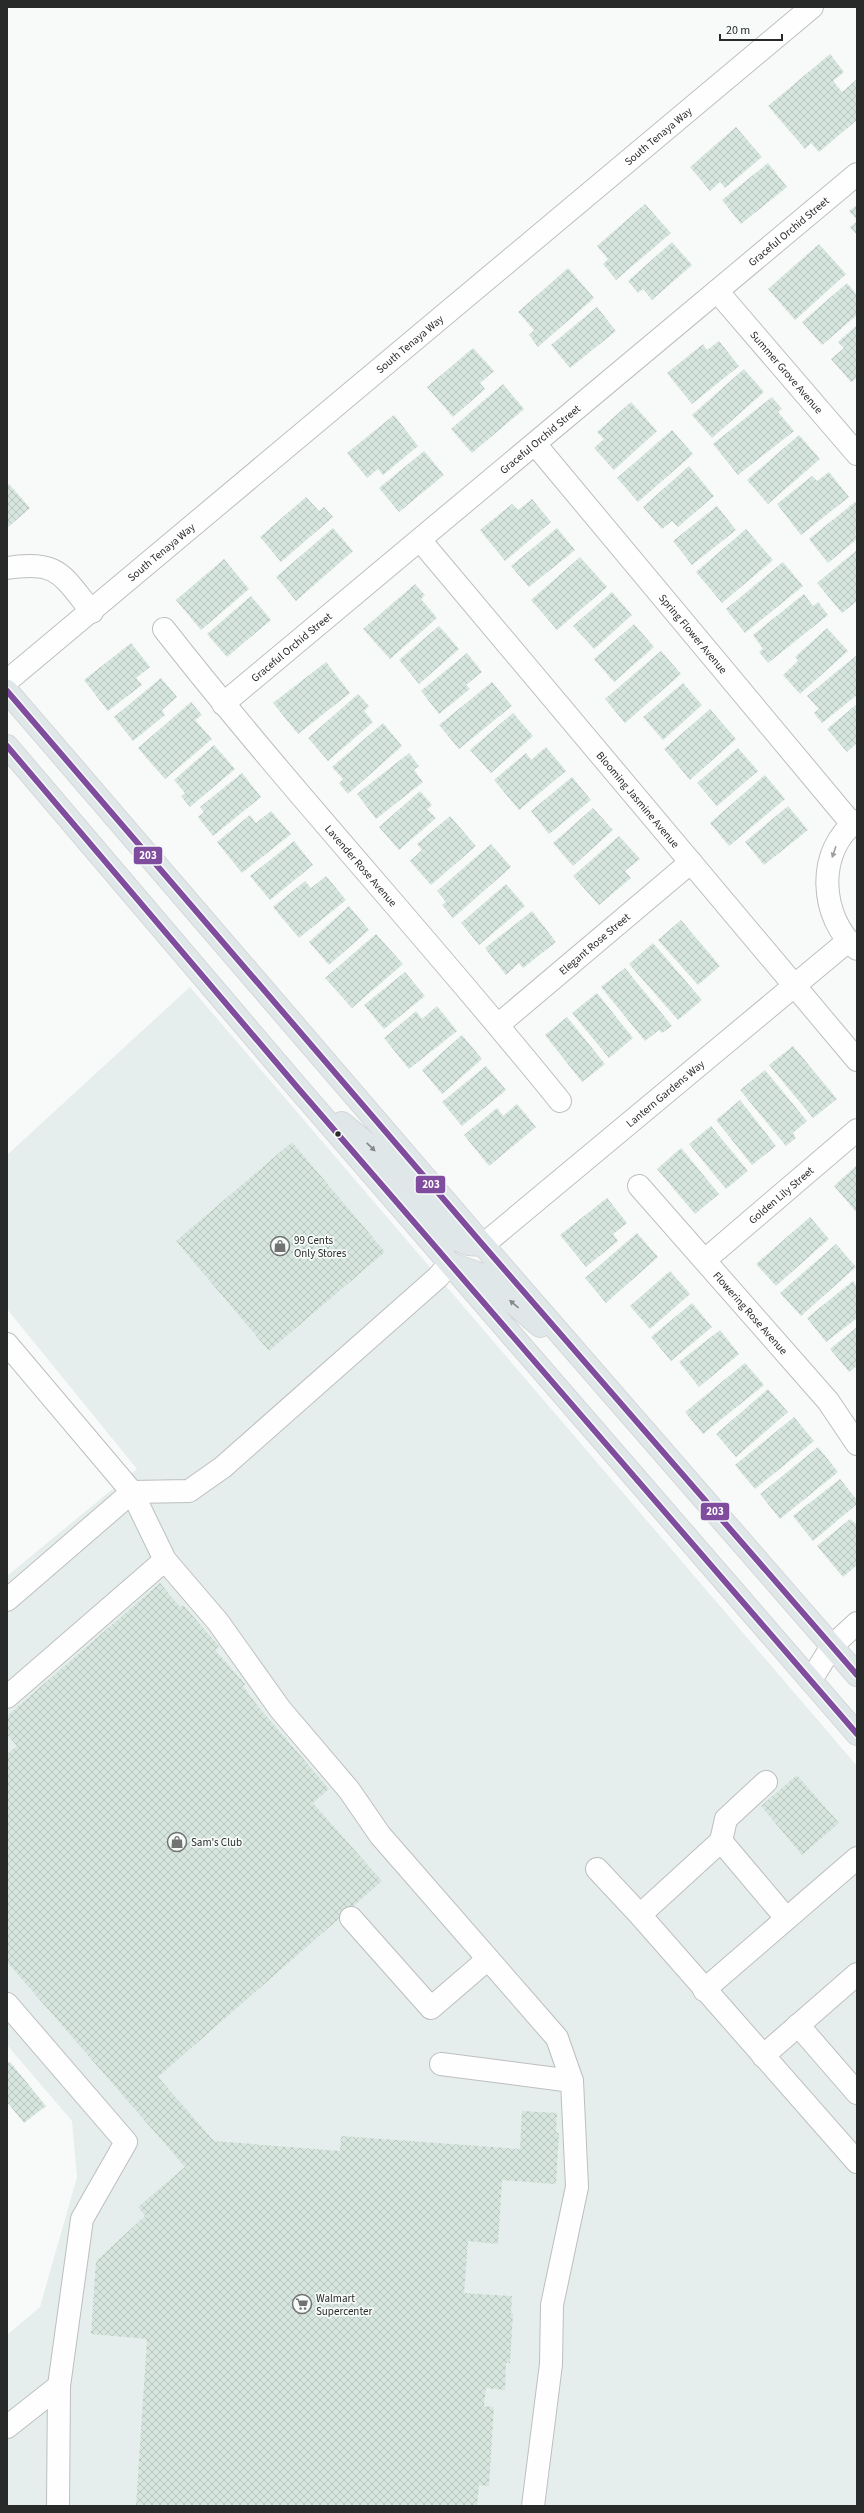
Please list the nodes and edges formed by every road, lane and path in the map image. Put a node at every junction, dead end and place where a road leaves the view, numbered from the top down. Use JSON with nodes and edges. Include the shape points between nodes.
{"nodes":[{"id":1,"x":812,"y":7,"type":"edge"},
{"id":2,"x":857,"y":174,"type":"edge"},
{"id":3,"x":717,"y":291,"type":"junction"},
{"id":4,"x":534,"y":444,"type":"junction"},
{"id":5,"x":857,"y":454,"type":"edge"},
{"id":6,"x":420,"y":540,"type":"junction"},
{"id":7,"x":7,"y":568,"type":"edge"},
{"id":8,"x":92,"y":612,"type":"junction"},
{"id":9,"x":164,"y":629,"type":"dead end"},
{"id":10,"x":7,"y":681,"type":"edge"},
{"id":11,"x":7,"y":691,"type":"edge"},
{"id":12,"x":223,"y":704,"type":"junction"},
{"id":13,"x":7,"y":746,"type":"edge"},
{"id":14,"x":855,"y":823,"type":"edge"},
{"id":15,"x":690,"y":862,"type":"junction"},
{"id":16,"x":853,"y":945,"type":"edge"},
{"id":17,"x":794,"y":986,"type":"junction"},
{"id":18,"x":498,"y":1024,"type":"junction"},
{"id":19,"x":857,"y":1060,"type":"edge"},
{"id":20,"x":297,"y":1087,"type":"junction"},
{"id":21,"x":560,"y":1101,"type":"dead end"},
{"id":22,"x":857,"y":1130,"type":"edge"},
{"id":23,"x":639,"y":1186,"type":"dead end"},
{"id":24,"x":483,"y":1245,"type":"junction"},
{"id":25,"x":705,"y":1260,"type":"junction"},
{"id":26,"x":450,"y":1263,"type":"junction"},
{"id":27,"x":7,"y":1344,"type":"edge"},
{"id":28,"x":597,"y":1374,"type":"junction"},
{"id":29,"x":853,"y":1429,"type":"edge"},
{"id":30,"x":132,"y":1492,"type":"junction"},
{"id":31,"x":165,"y":1560,"type":"junction"},
{"id":32,"x":7,"y":1600,"type":"edge"},
{"id":33,"x":857,"y":1623,"type":"edge"},
{"id":34,"x":832,"y":1646,"type":"junction"},
{"id":35,"x":857,"y":1675,"type":"edge"},
{"id":36,"x":811,"y":1680,"type":"junction"},
{"id":37,"x":10,"y":1687,"type":"edge"},
{"id":38,"x":857,"y":1734,"type":"edge"},
{"id":39,"x":766,"y":1782,"type":"dead end"},
{"id":40,"x":721,"y":1841,"type":"junction"},
{"id":41,"x":857,"y":1858,"type":"edge"},
{"id":42,"x":597,"y":1869,"type":"dead end"},
{"id":43,"x":640,"y":1915,"type":"junction"},
{"id":44,"x":351,"y":1918,"type":"dead end"},
{"id":45,"x":786,"y":1918,"type":"junction"},
{"id":46,"x":488,"y":1959,"type":"junction"},
{"id":47,"x":857,"y":1974,"type":"edge"},
{"id":48,"x":704,"y":1990,"type":"junction"},
{"id":49,"x":7,"y":2004,"type":"edge"},
{"id":50,"x":798,"y":2025,"type":"junction"},
{"id":51,"x":763,"y":2056,"type":"junction"},
{"id":52,"x":441,"y":2064,"type":"dead end"},
{"id":53,"x":572,"y":2081,"type":"junction"},
{"id":54,"x":857,"y":2093,"type":"edge"},
{"id":55,"x":857,"y":2162,"type":"edge"},
{"id":56,"x":59,"y":2386,"type":"junction"},
{"id":57,"x":7,"y":2427,"type":"edge"},
{"id":58,"x":58,"y":2506,"type":"edge"},
{"id":59,"x":533,"y":2506,"type":"edge"}],
"edges":[{"from":1,"to":8,"type":"street","name":"South Tenaya Way"},
{"from":2,"to":3,"type":"street","name":"Graceful Orchid Street"},
{"from":3,"to":4,"type":"street","name":"Graceful Orchid Street"},
{"from":3,"to":5,"type":"street","name":"Summer Grove Avenue"},
{"from":4,"to":6,"type":"street","name":"Graceful Orchid Street"},
{"from":4,"to":14,"type":"street","name":"Spring Flower Avenue"},
{"from":6,"to":12,"type":"street","name":"Graceful Orchid Street"},
{"from":6,"to":15,"type":"street","name":"Blooming Jasmine Avenue"},
{"from":7,"to":8,"type":"street","via":[[33,566],[59,571]]},
{"from":8,"to":10,"type":"street","name":"South Tenaya Way"},
{"from":9,"to":12,"type":"street","name":"Lavender Rose Avenue"},
{"from":11,"to":24,"type":"main road"},
{"from":12,"to":18,"type":"street","name":"Lavender Rose Avenue"},
{"from":13,"to":20,"type":"main road"},
{"from":14,"to":16,"type":"street","one_way":true,"via":[[837,845],[828,869],[827,895],[834,920]]},
{"from":15,"to":17,"type":"street","name":"Blooming Jasmine Avenue"},
{"from":15,"to":18,"type":"street","name":"Elegant Rose Street"},
{"from":16,"to":17,"type":"street","name":"Lantern Gardens Way"},
{"from":17,"to":19,"type":"street","name":"Blooming Jasmine Avenue"},
{"from":17,"to":24,"type":"street","name":"Lantern Gardens Way"},
{"from":18,"to":21,"type":"street","name":"Lavender Rose Avenue"},
{"from":20,"to":24,"type":"main road","one_way":true,"via":[[371,1147],[457,1240]]},
{"from":20,"to":26,"type":"main road"},
{"from":22,"to":25,"type":"street","name":"Golden Lily Street"},
{"from":23,"to":25,"type":"street","name":"Flowering Rose Avenue"},
{"from":24,"to":28,"type":"main road"},
{"from":25,"to":29,"type":"street","name":"Flowering Rose Avenue"},
{"from":28,"to":26,"type":"main road","one_way":true,"via":[[480,1274]]},
{"from":26,"to":30,"type":"street","via":[[432,1282],[223,1467],[190,1492]]},
{"from":26,"to":36,"type":"main road"},
{"from":27,"to":30,"type":"street"},
{"from":28,"to":34,"type":"main road"},
{"from":30,"to":31,"type":"street"},
{"from":30,"to":32,"type":"street"},
{"from":31,"to":37,"type":"street"},
{"from":31,"to":46,"type":"street","via":[[218,1622],[280,1709],[349,1790],[380,1835]]},
{"from":33,"to":34,"type":"street"},
{"from":34,"to":35,"type":"main road"},
{"from":34,"to":36,"type":"street"},
{"from":36,"to":38,"type":"main road"},
{"from":39,"to":40,"type":"street","via":[[726,1819]]},
{"from":40,"to":43,"type":"street"},
{"from":40,"to":45,"type":"street"},
{"from":41,"to":45,"type":"street"},
{"from":42,"to":43,"type":"street"},
{"from":43,"to":48,"type":"street"},
{"from":44,"to":46,"type":"street","via":[[431,2008]]},
{"from":45,"to":48,"type":"street"},
{"from":46,"to":53,"type":"street","via":[[556,2038]]},
{"from":47,"to":50,"type":"street"},
{"from":48,"to":51,"type":"street"},
{"from":49,"to":56,"type":"street","via":[[126,2142],[82,2219]]},
{"from":50,"to":51,"type":"street"},
{"from":50,"to":54,"type":"street"},
{"from":51,"to":55,"type":"street"},
{"from":52,"to":53,"type":"street"},
{"from":53,"to":59,"type":"street","via":[[576,2187],[552,2305],[551,2364]]},
{"from":56,"to":57,"type":"street"},
{"from":56,"to":58,"type":"street"}]}
